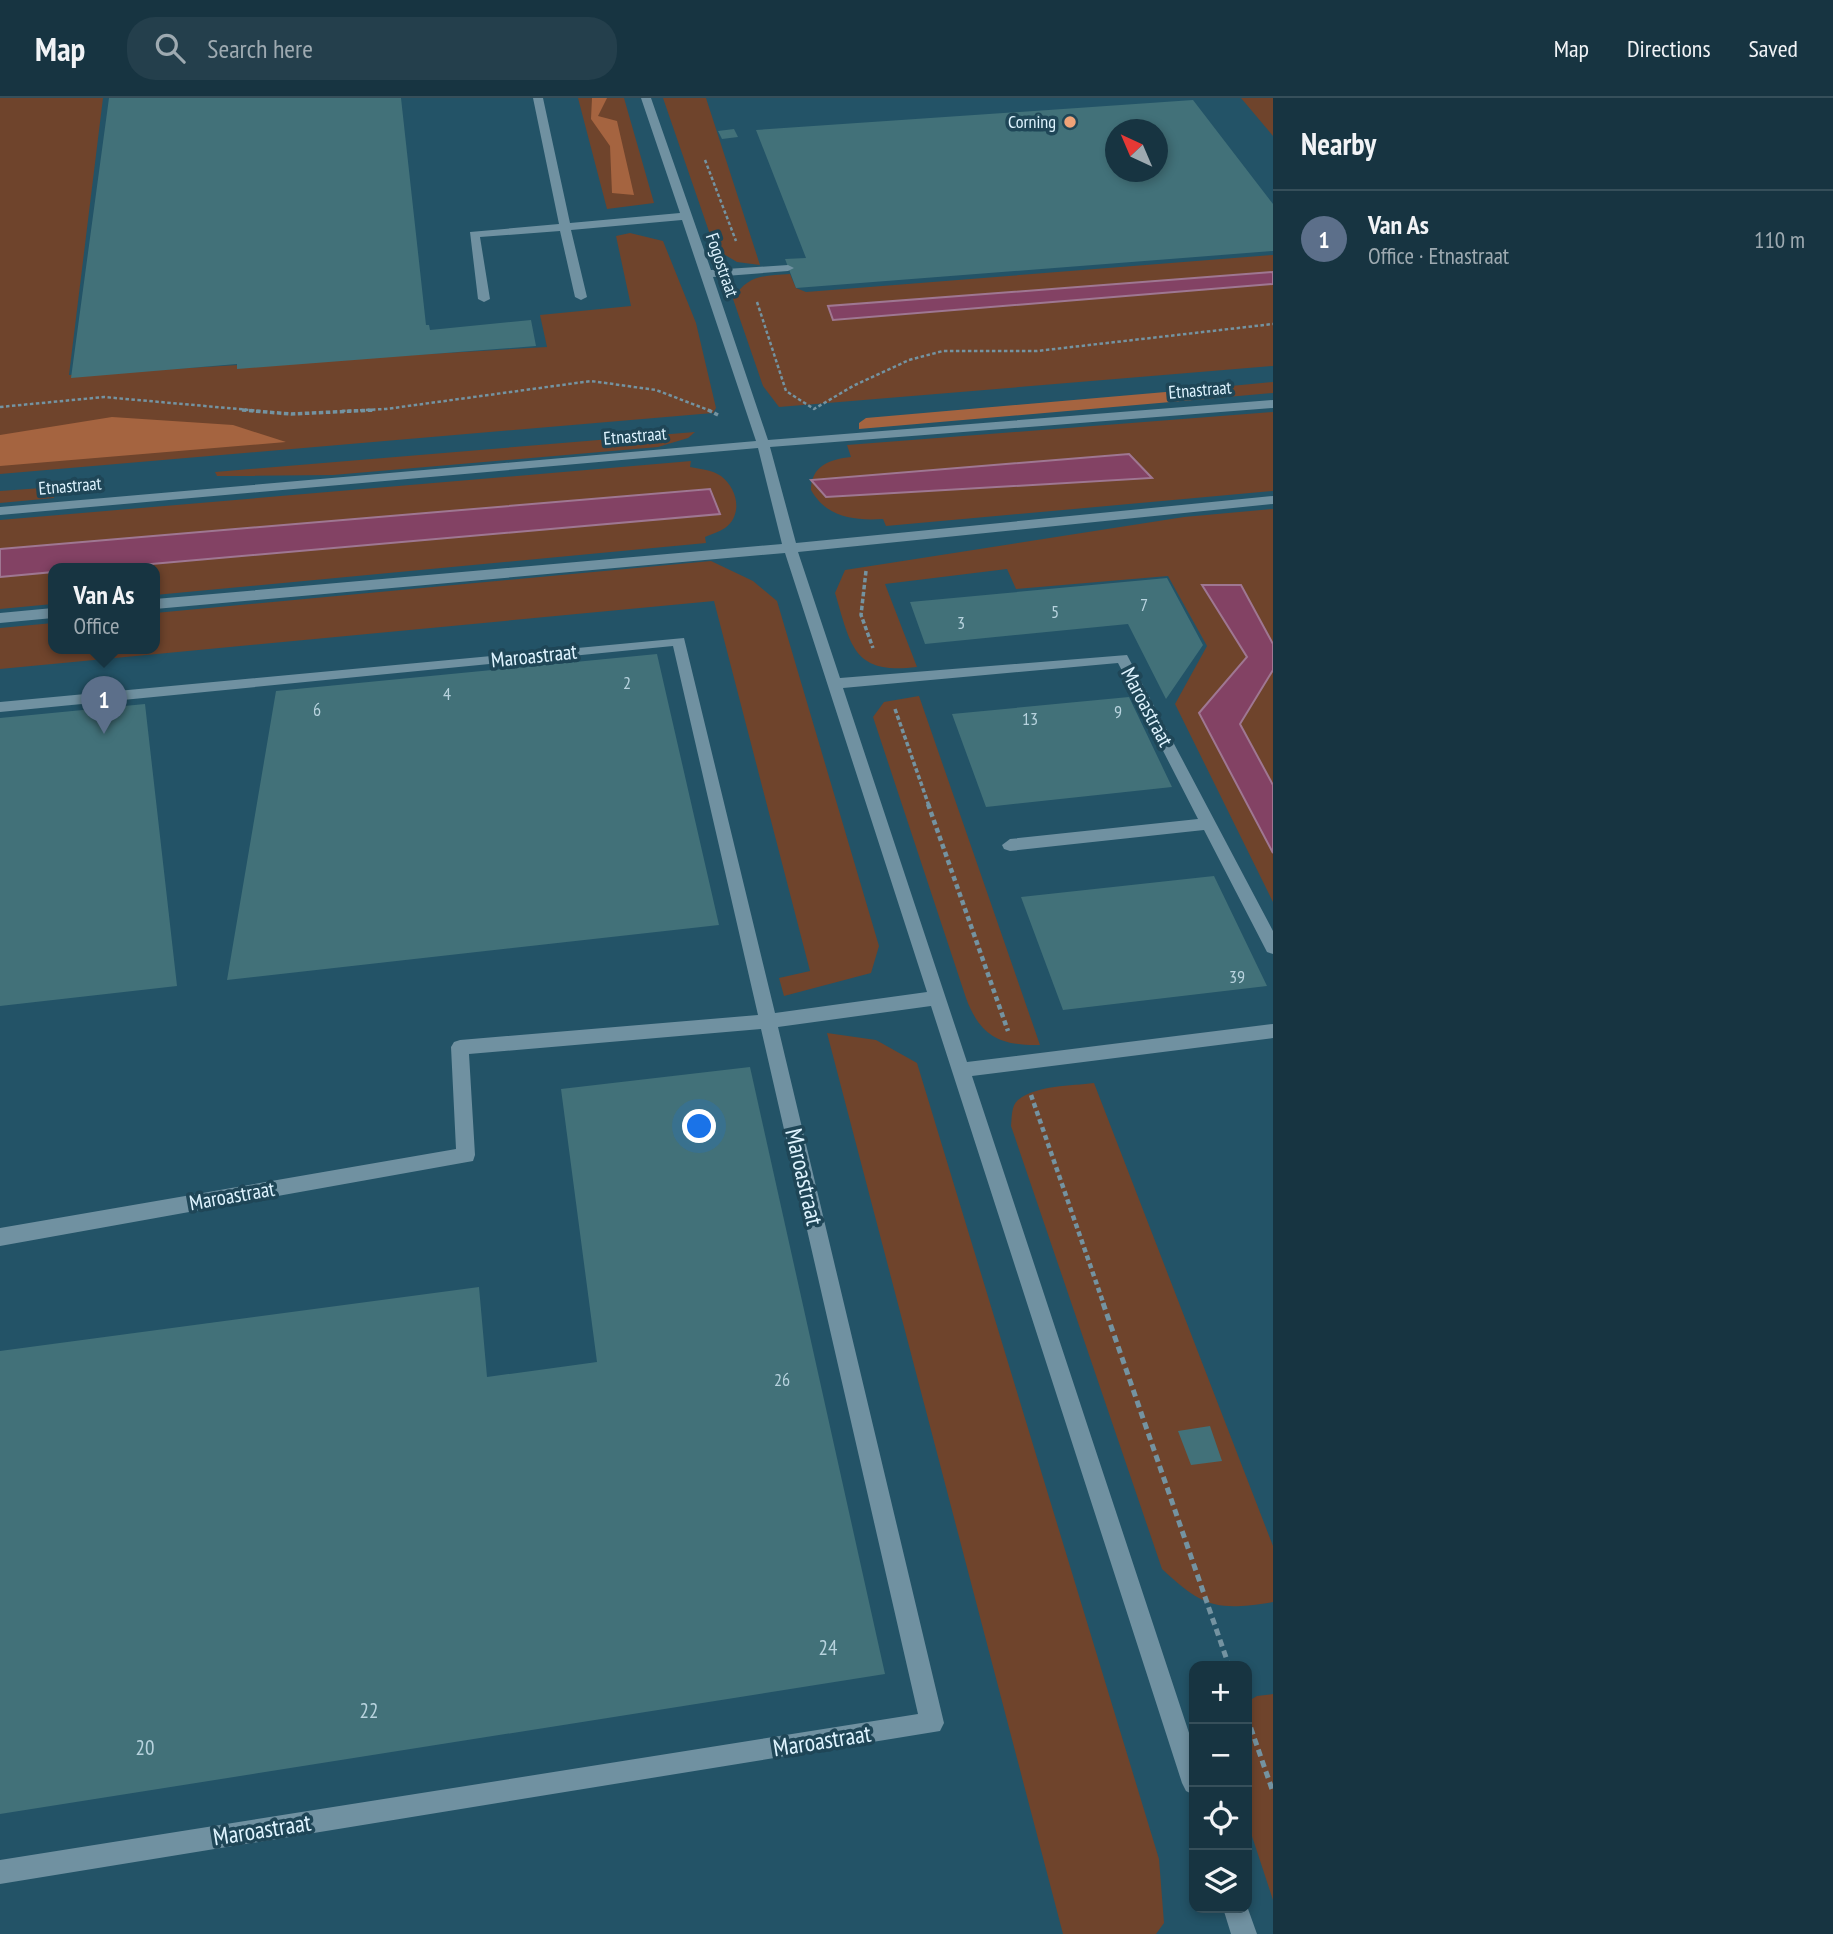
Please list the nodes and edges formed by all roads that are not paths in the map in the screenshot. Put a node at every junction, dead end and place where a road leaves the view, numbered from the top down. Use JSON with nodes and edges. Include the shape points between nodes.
{"nodes":[{"id":1,"x":538,"y":98,"type":"edge"},
{"id":2,"x":646,"y":98,"type":"edge"},
{"id":3,"x":687,"y":216,"type":"junction"},
{"id":4,"x":565,"y":227,"type":"junction"},
{"id":5,"x":788,"y":268,"type":"dead end"},
{"id":6,"x":707,"y":274,"type":"junction"},
{"id":7,"x":581,"y":297,"type":"dead end"},
{"id":8,"x":484,"y":299,"type":"dead end"},
{"id":9,"x":1273,"y":404,"type":"edge"},
{"id":10,"x":764,"y":444,"type":"junction"},
{"id":11,"x":1273,"y":500,"type":"edge"},
{"id":12,"x":0,"y":511,"type":"edge"},
{"id":13,"x":790,"y":548,"type":"junction"},
{"id":14,"x":160,"y":604,"type":"edge"},
{"id":15,"x":48,"y":613,"type":"edge"},
{"id":16,"x":0,"y":618,"type":"edge"},
{"id":17,"x":835,"y":684,"type":"junction"},
{"id":18,"x":0,"y":707,"type":"edge"},
{"id":19,"x":1208,"y":824,"type":"junction"},
{"id":20,"x":1010,"y":845,"type":"dead end"},
{"id":21,"x":1273,"y":947,"type":"edge"},
{"id":22,"x":937,"y":998,"type":"junction"},
{"id":23,"x":768,"y":1021,"type":"junction"},
{"id":24,"x":1273,"y":1031,"type":"edge"},
{"id":25,"x":961,"y":1070,"type":"junction"},
{"id":26,"x":0,"y":1237,"type":"edge"},
{"id":27,"x":1189,"y":1768,"type":"edge"},
{"id":28,"x":0,"y":1872,"type":"edge"},
{"id":29,"x":1237,"y":1913,"type":"edge"},
{"id":30,"x":1244,"y":1934,"type":"edge"}],
"edges":[{"from":1,"to":4,"type":"street"},
{"from":2,"to":3,"type":"street","name":"Fogostraat"},
{"from":3,"to":4,"type":"street"},
{"from":3,"to":6,"type":"street","name":"Fogostraat"},
{"from":4,"to":7,"type":"street"},
{"from":4,"to":8,"type":"street","via":[[474,234]]},
{"from":5,"to":6,"type":"street"},
{"from":6,"to":10,"type":"street","name":"Fogostraat"},
{"from":9,"to":10,"type":"street","name":"Etnastraat"},
{"from":10,"to":12,"type":"street","name":"Etnastraat"},
{"from":10,"to":13,"type":"street","name":"Fogostraat"},
{"from":11,"to":13,"type":"street"},
{"from":13,"to":14,"type":"street"},
{"from":13,"to":17,"type":"street"},
{"from":15,"to":16,"type":"street"},
{"from":17,"to":19,"type":"street","name":"Maroastraat","via":[[1122,658]]},
{"from":17,"to":22,"type":"street"},
{"from":18,"to":23,"type":"street","name":"Maroastraat","via":[[679,641]]},
{"from":19,"to":20,"type":"street"},
{"from":19,"to":21,"type":"street","name":"Maroastraat"},
{"from":22,"to":23,"type":"street","name":"Maroastraat"},
{"from":22,"to":25,"type":"street"},
{"from":23,"to":26,"type":"street","name":"Maroastraat","via":[[460,1047],[466,1155]]},
{"from":23,"to":28,"type":"street","name":"Maroastraat","via":[[932,1724]]},
{"from":24,"to":25,"type":"street"},
{"from":25,"to":27,"type":"street"},
{"from":29,"to":30,"type":"street"}]}
